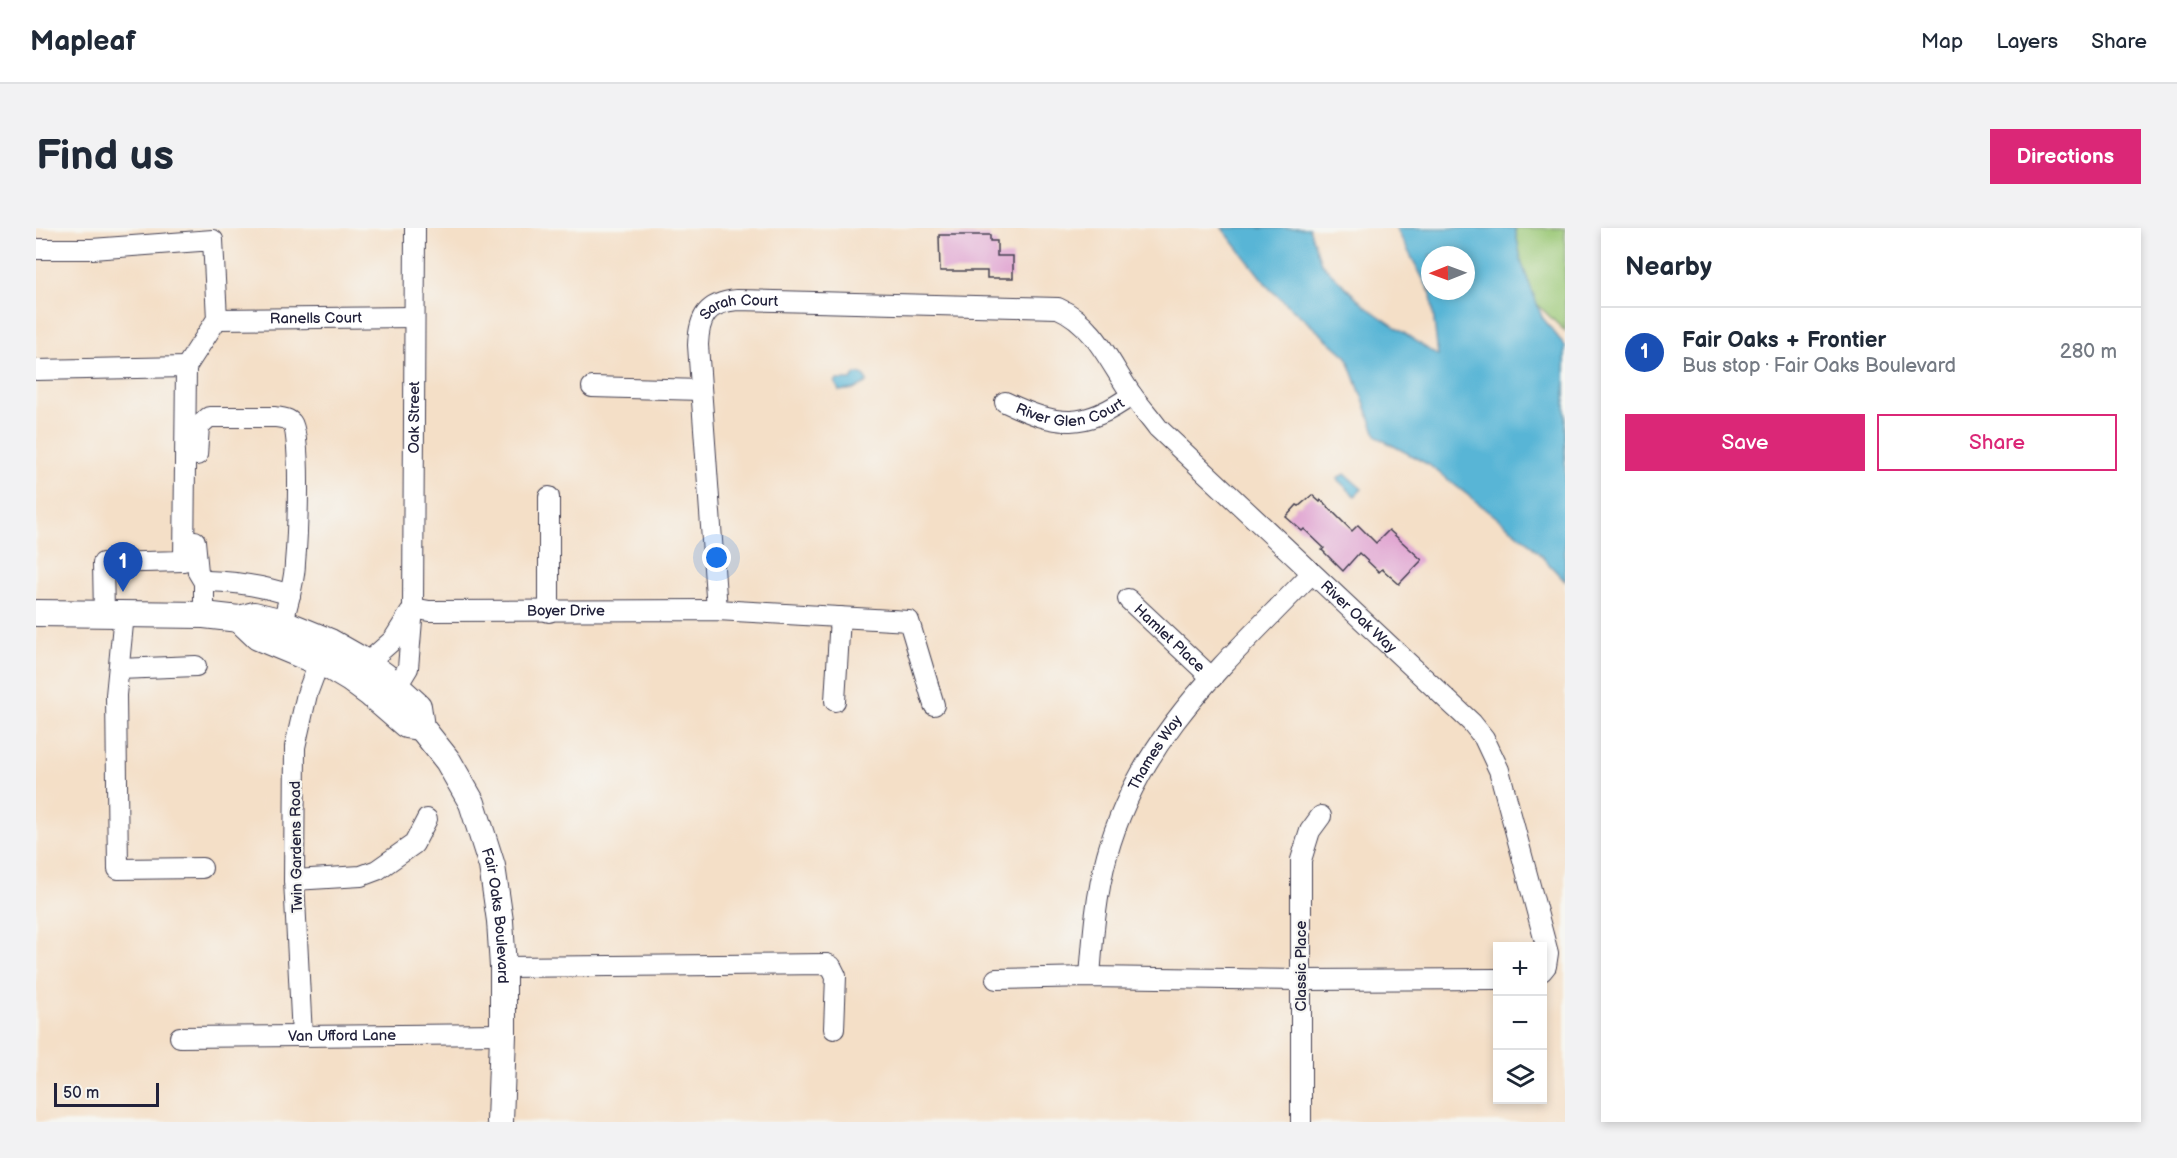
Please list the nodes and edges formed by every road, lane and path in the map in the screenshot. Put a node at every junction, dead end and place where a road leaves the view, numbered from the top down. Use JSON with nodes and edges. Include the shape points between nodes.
{"nodes":[{"id":1,"x":415,"y":228,"type":"edge"},
{"id":2,"x":36,"y":249,"type":"edge"},
{"id":3,"x":1072,"y":314,"type":"joint"},
{"id":4,"x":414,"y":317,"type":"junction"},
{"id":5,"x":216,"y":319,"type":"junction"},
{"id":6,"x":186,"y":367,"type":"junction"},
{"id":7,"x":36,"y":370,"type":"edge"},
{"id":8,"x":592,"y":387,"type":"dead end"},
{"id":9,"x":701,"y":390,"type":"junction"},
{"id":10,"x":1132,"y":395,"type":"junction"},
{"id":11,"x":1005,"y":402,"type":"dead end"},
{"id":12,"x":549,"y":497,"type":"dead end"},
{"id":13,"x":1311,"y":574,"type":"junction"},
{"id":14,"x":204,"y":582,"type":"junction"},
{"id":15,"x":290,"y":595,"type":"junction"},
{"id":16,"x":1128,"y":599,"type":"dead end"},
{"id":17,"x":413,"y":608,"type":"junction"},
{"id":18,"x":717,"y":610,"type":"junction"},
{"id":19,"x":549,"y":612,"type":"junction"},
{"id":20,"x":36,"y":614,"type":"edge"},
{"id":21,"x":114,"y":614,"type":"junction"},
{"id":22,"x":204,"y":615,"type":"junction"},
{"id":23,"x":840,"y":617,"type":"junction"},
{"id":24,"x":239,"y":619,"type":"junction"},
{"id":25,"x":283,"y":622,"type":"junction"},
{"id":26,"x":367,"y":663,"type":"junction"},
{"id":27,"x":196,"y":666,"type":"dead end"},
{"id":28,"x":327,"y":666,"type":"junction"},
{"id":29,"x":119,"y":669,"type":"junction"},
{"id":30,"x":1212,"y":678,"type":"junction"},
{"id":31,"x":396,"y":686,"type":"junction"},
{"id":32,"x":835,"y":701,"type":"dead end"},
{"id":33,"x":934,"y":705,"type":"dead end"},
{"id":34,"x":422,"y":727,"type":"junction"},
{"id":35,"x":1322,"y":816,"type":"dead end"},
{"id":36,"x":427,"y":819,"type":"dead end"},
{"id":37,"x":202,"y":868,"type":"dead end"},
{"id":38,"x":294,"y":880,"type":"junction"},
{"id":39,"x":1545,"y":942,"type":"edge"},
{"id":40,"x":503,"y":967,"type":"junction"},
{"id":41,"x":1090,"y":977,"type":"junction"},
{"id":42,"x":996,"y":979,"type":"dead end"},
{"id":43,"x":1493,"y":979,"type":"edge"},
{"id":44,"x":1301,"y":980,"type":"junction"},
{"id":45,"x":834,"y":1029,"type":"dead end"},
{"id":46,"x":503,"y":1034,"type":"junction"},
{"id":47,"x":302,"y":1036,"type":"junction"},
{"id":48,"x":180,"y":1037,"type":"dead end"},
{"id":49,"x":500,"y":1122,"type":"edge"},
{"id":50,"x":1300,"y":1122,"type":"edge"}],
"edges":[{"from":1,"to":4,"type":"street","name":"Oak Street"},
{"from":2,"to":5,"type":"street","via":[[213,240]]},
{"from":3,"to":9,"type":"street","name":"Sarah Court","via":[[1058,308],[727,301],[706,312],[700,326]]},
{"from":3,"to":10,"type":"street","name":"River Oak Way","via":[[1088,329]]},
{"from":4,"to":5,"type":"street","name":"Ranells Court"},
{"from":4,"to":17,"type":"street","name":"Oak Street"},
{"from":5,"to":6,"type":"street"},
{"from":6,"to":7,"type":"street"},
{"from":6,"to":21,"type":"street","via":[[184,561],[103,563]]},
{"from":8,"to":9,"type":"street"},
{"from":9,"to":18,"type":"street","name":"Sarah Court"},
{"from":10,"to":11,"type":"street","name":"River Glen Court","via":[[1107,412],[1079,421],[1039,416]]},
{"from":10,"to":13,"type":"street","name":"River Oak Way","via":[[1158,428]]},
{"from":12,"to":19,"type":"street"},
{"from":13,"to":30,"type":"street","name":"Thames Way"},
{"from":13,"to":39,"type":"street","name":"River Oak Way","via":[[1484,738],[1499,770]]},
{"from":14,"to":15,"type":"street","via":[[241,582]]},
{"from":14,"to":15,"type":"street","via":[[198,572],[195,546],[199,426],[209,417],[285,418],[295,432],[297,464],[296,556]]},
{"from":14,"to":22,"type":"street"},
{"from":15,"to":25,"type":"street"},
{"from":16,"to":30,"type":"street","name":"Hamlet Place"},
{"from":17,"to":19,"type":"street","name":"Boyer Drive"},
{"from":17,"to":26,"type":"street","via":[[393,640]]},
{"from":17,"to":31,"type":"street","via":[[408,668]]},
{"from":18,"to":19,"type":"street","name":"Boyer Drive"},
{"from":18,"to":23,"type":"street","name":"Boyer Drive"},
{"from":20,"to":21,"type":"main road","name":"Fair Oaks Boulevard"},
{"from":21,"to":22,"type":"main road","name":"Fair Oaks Boulevard"},
{"from":21,"to":29,"type":"street"},
{"from":22,"to":24,"type":"main road","name":"Fair Oaks Boulevard"},
{"from":23,"to":32,"type":"street"},
{"from":23,"to":33,"type":"street","name":"Boyer Drive","via":[[909,621]]},
{"from":24,"to":25,"type":"main road","name":"Fair Oaks Boulevard","via":[[254,615]]},
{"from":24,"to":28,"type":"main road","via":[[258,637]]},
{"from":25,"to":26,"type":"main road","name":"Fair Oaks Boulevard"},
{"from":26,"to":31,"type":"main road","name":"Fair Oaks Boulevard"},
{"from":27,"to":29,"type":"street"},
{"from":28,"to":31,"type":"main road","via":[[351,667],[369,679]]},
{"from":28,"to":34,"type":"main road","via":[[369,693],[406,725]]},
{"from":28,"to":38,"type":"street","name":"Twin Gardens Road","via":[[307,694],[295,747]]},
{"from":29,"to":37,"type":"street","via":[[118,869]]},
{"from":30,"to":41,"type":"street","name":"Thames Way","via":[[1160,740],[1115,829],[1100,882]]},
{"from":31,"to":34,"type":"main road","name":"Fair Oaks Boulevard","via":[[418,706]]},
{"from":34,"to":40,"type":"main road","name":"Fair Oaks Boulevard","via":[[457,776],[483,834],[492,866]]},
{"from":35,"to":44,"type":"street","name":"Classic Place","via":[[1310,831],[1301,860]]},
{"from":36,"to":38,"type":"street","via":[[414,844],[377,870],[361,876]]},
{"from":38,"to":47,"type":"street","name":"Twin Gardens Road"},
{"from":40,"to":45,"type":"street","via":[[827,964],[836,976]]},
{"from":40,"to":46,"type":"main road","name":"Fair Oaks Boulevard"},
{"from":41,"to":42,"type":"street"},
{"from":41,"to":44,"type":"street"},
{"from":43,"to":44,"type":"street"},
{"from":44,"to":50,"type":"street","name":"Classic Place"},
{"from":46,"to":47,"type":"street","name":"Van Ufford Lane"},
{"from":46,"to":49,"type":"main road","name":"Fair Oaks Boulevard"},
{"from":47,"to":48,"type":"street","name":"Van Ufford Lane"}]}
